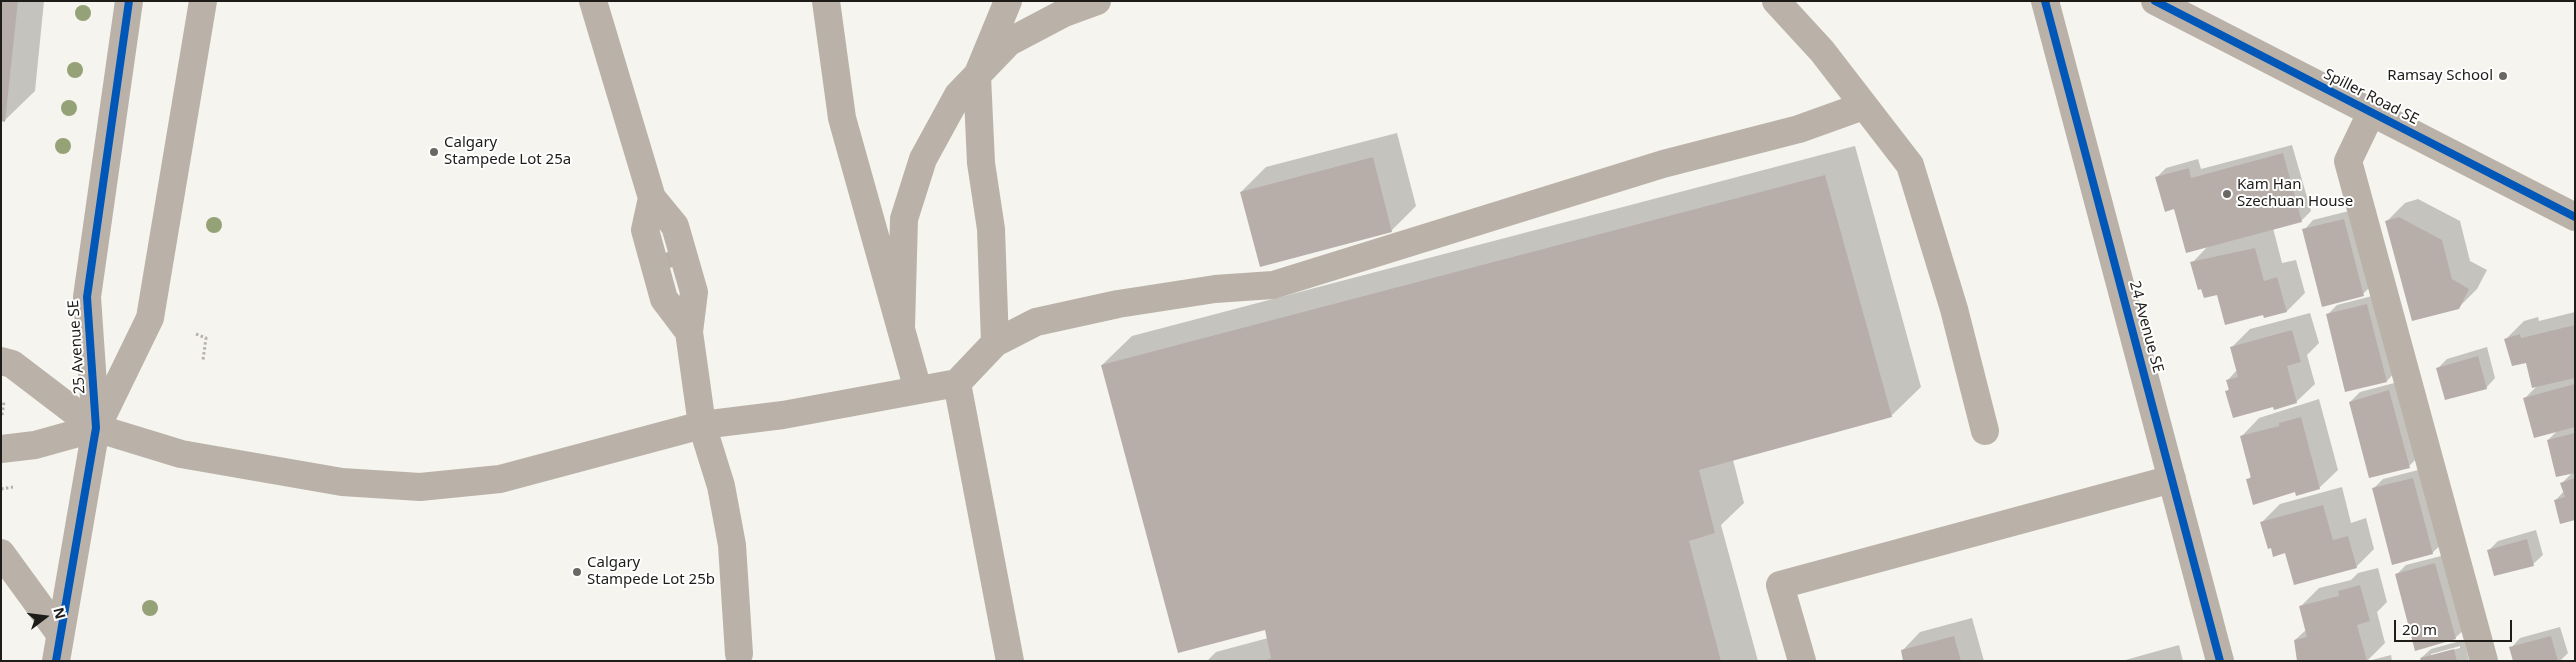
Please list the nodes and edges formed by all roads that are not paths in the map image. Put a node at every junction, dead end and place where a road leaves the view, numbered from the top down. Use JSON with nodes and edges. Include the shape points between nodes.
{"nodes":[{"id":1,"x":128,"y":1,"type":"edge"},
{"id":2,"x":202,"y":1,"type":"edge"},
{"id":3,"x":592,"y":1,"type":"edge"},
{"id":4,"x":826,"y":1,"type":"edge"},
{"id":5,"x":1008,"y":1,"type":"edge"},
{"id":6,"x":1097,"y":1,"type":"edge"},
{"id":7,"x":1776,"y":1,"type":"edge"},
{"id":8,"x":2045,"y":1,"type":"edge"},
{"id":9,"x":2155,"y":1,"type":"edge"},
{"id":10,"x":2184,"y":8,"type":"edge"},
{"id":11,"x":977,"y":76,"type":"junction"},
{"id":12,"x":1863,"y":106,"type":"junction"},
{"id":13,"x":2371,"y":113,"type":"junction"},
{"id":14,"x":2575,"y":217,"type":"edge"},
{"id":15,"x":901,"y":327,"type":"junction"},
{"id":16,"x":996,"y":343,"type":"junction"},
{"id":17,"x":1,"y":361,"type":"edge"},
{"id":18,"x":957,"y":383,"type":"junction"},
{"id":19,"x":918,"y":390,"type":"junction"},
{"id":20,"x":702,"y":426,"type":"junction"},
{"id":21,"x":96,"y":428,"type":"junction"},
{"id":22,"x":1985,"y":431,"type":"dead end"},
{"id":23,"x":1,"y":449,"type":"edge"},
{"id":24,"x":2172,"y":479,"type":"junction"},
{"id":25,"x":1,"y":552,"type":"edge"},
{"id":26,"x":60,"y":634,"type":"junction"},
{"id":27,"x":739,"y":654,"type":"dead end"},
{"id":28,"x":56,"y":661,"type":"edge"},
{"id":29,"x":1010,"y":661,"type":"edge"},
{"id":30,"x":1802,"y":661,"type":"edge"},
{"id":31,"x":2220,"y":661,"type":"edge"},
{"id":32,"x":2484,"y":661,"type":"edge"}],
"edges":[{"from":1,"to":21,"type":"street","name":"25 Avenue SE","via":[[87,296]]},
{"from":2,"to":21,"type":"street","name":"25 Avenue SE","via":[[150,318]]},
{"from":3,"to":20,"type":"street","via":[[652,198],[675,226],[694,292],[689,332]]},
{"from":4,"to":15,"type":"street","via":[[842,118]]},
{"from":5,"to":11,"type":"street"},
{"from":6,"to":11,"type":"street","via":[[1009,42]]},
{"from":7,"to":12,"type":"street","via":[[1822,51]]},
{"from":8,"to":24,"type":"street","name":"24 Avenue SE"},
{"from":9,"to":10,"type":"street","name":"Spiller Road SE"},
{"from":10,"to":13,"type":"street","name":"Spiller Road SE"},
{"from":11,"to":15,"type":"street","via":[[958,95],[922,159],[904,219]]},
{"from":11,"to":16,"type":"street","via":[[981,163],[991,229]]},
{"from":12,"to":16,"type":"street","via":[[1799,129],[1663,164],[1273,285],[1215,288],[1118,304],[1036,322]]},
{"from":12,"to":22,"type":"street","via":[[1910,166],[1954,309]]},
{"from":13,"to":14,"type":"street","name":"Spiller Road SE"},
{"from":13,"to":32,"type":"street","via":[[2348,161]]},
{"from":15,"to":19,"type":"street"},
{"from":16,"to":18,"type":"street"},
{"from":17,"to":21,"type":"street","via":[[12,364]]},
{"from":18,"to":19,"type":"street"},
{"from":18,"to":29,"type":"street"},
{"from":19,"to":20,"type":"street"},
{"from":20,"to":21,"type":"street","via":[[500,478],[420,487],[342,482],[181,454]]},
{"from":20,"to":27,"type":"street","via":[[721,486],[732,545]]},
{"from":21,"to":23,"type":"street","via":[[35,445]]},
{"from":21,"to":26,"type":"street","name":"25 Avenue SE"},
{"from":24,"to":30,"type":"street","via":[[1780,585]]},
{"from":24,"to":31,"type":"street","name":"24 Avenue SE"},
{"from":25,"to":26,"type":"street"},
{"from":26,"to":28,"type":"street","name":"25 Avenue SE"}]}
